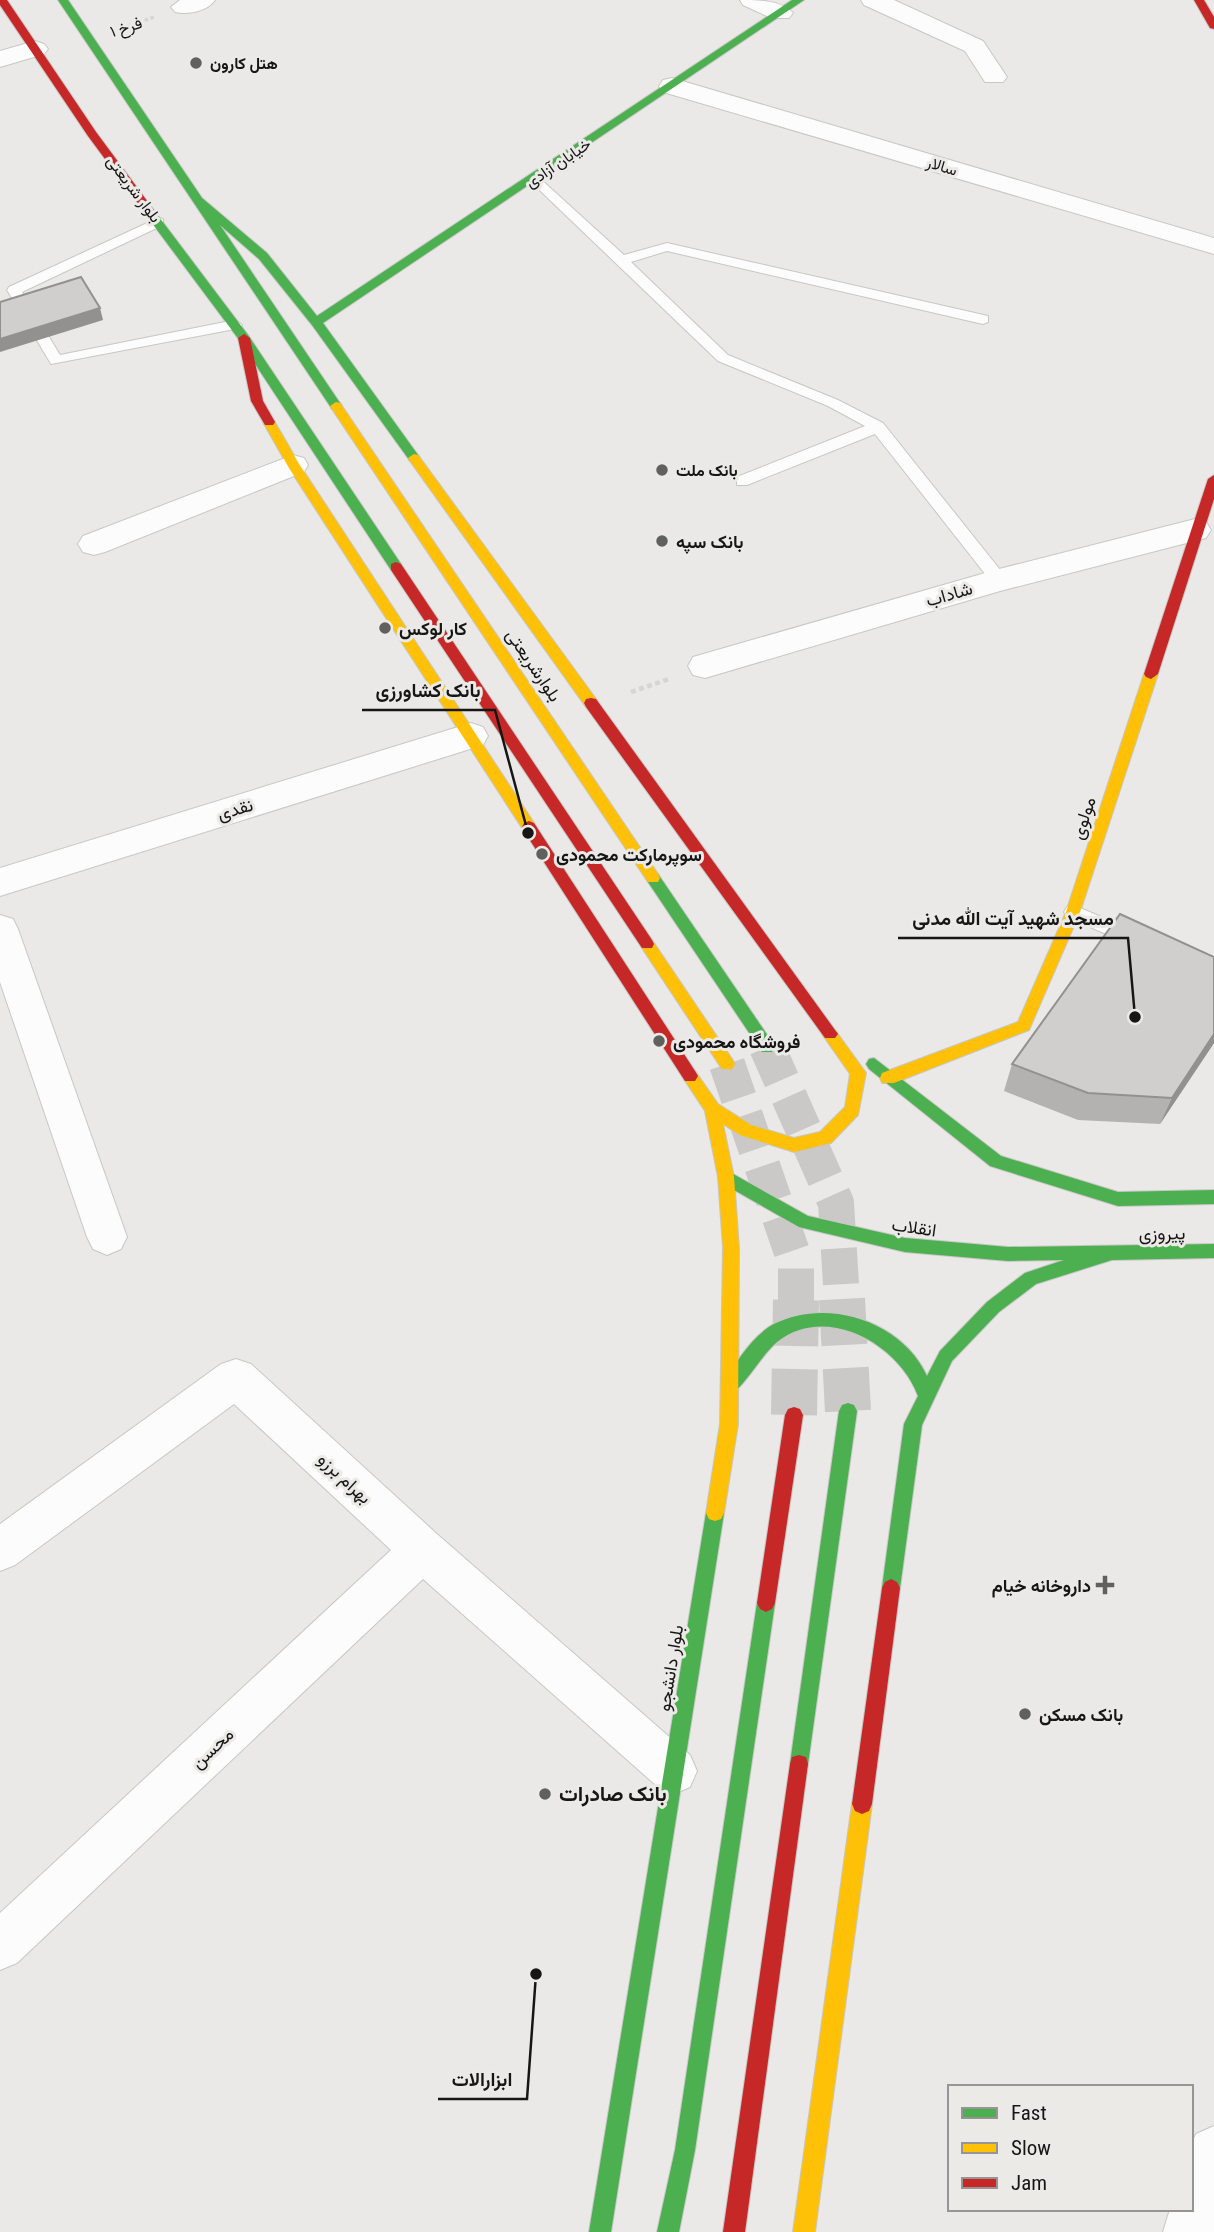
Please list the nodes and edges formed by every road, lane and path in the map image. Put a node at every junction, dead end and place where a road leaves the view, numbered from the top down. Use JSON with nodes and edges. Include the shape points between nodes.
{"nodes":[{"id":1,"x":2,"y":0,"type":"edge"},
{"id":2,"x":63,"y":0,"type":"edge"},
{"id":3,"x":752,"y":0,"type":"edge"},
{"id":4,"x":873,"y":0,"type":"edge"},
{"id":5,"x":1199,"y":0,"type":"edge"},
{"id":6,"x":194,"y":4,"type":"edge"},
{"id":7,"x":789,"y":6,"type":"edge"},
{"id":8,"x":1214,"y":26,"type":"edge"},
{"id":9,"x":89,"y":39,"type":"junction"},
{"id":10,"x":35,"y":49,"type":"junction"},
{"id":11,"x":0,"y":59,"type":"edge"},
{"id":12,"x":994,"y":77,"type":"dead end"},
{"id":13,"x":672,"y":86,"type":"junction"},
{"id":14,"x":536,"y":178,"type":"junction"},
{"id":15,"x":199,"y":201,"type":"junction"},
{"id":16,"x":158,"y":222,"type":"junction"},
{"id":17,"x":1212,"y":246,"type":"dead end"},
{"id":18,"x":622,"y":260,"type":"junction"},
{"id":19,"x":983,"y":318,"type":"dead end"},
{"id":20,"x":316,"y":322,"type":"junction"},
{"id":21,"x":239,"y":331,"type":"junction"},
{"id":22,"x":878,"y":427,"type":"junction"},
{"id":23,"x":293,"y":465,"type":"junction"},
{"id":24,"x":1214,"y":479,"type":"edge"},
{"id":25,"x":742,"y":481,"type":"dead end"},
{"id":26,"x":1195,"y":530,"type":"junction"},
{"id":27,"x":94,"y":544,"type":"dead end"},
{"id":28,"x":999,"y":580,"type":"junction"},
{"id":29,"x":705,"y":666,"type":"joint"},
{"id":30,"x":594,"y":706,"type":"junction"},
{"id":31,"x":471,"y":736,"type":"junction"},
{"id":32,"x":0,"y":882,"type":"edge"},
{"id":33,"x":1073,"y":912,"type":"junction"},
{"id":34,"x":0,"y":929,"type":"edge"},
{"id":35,"x":1150,"y":945,"type":"edge"},
{"id":36,"x":805,"y":997,"type":"junction"},
{"id":37,"x":767,"y":1047,"type":"tunnel mouth"},
{"id":38,"x":727,"y":1063,"type":"tunnel mouth"},
{"id":39,"x":888,"y":1078,"type":"junction"},
{"id":40,"x":712,"y":1109,"type":"junction"},
{"id":41,"x":726,"y":1177,"type":"junction"},
{"id":42,"x":1214,"y":1197,"type":"edge"},
{"id":43,"x":107,"y":1237,"type":"dead end"},
{"id":44,"x":1214,"y":1251,"type":"edge"},
{"id":45,"x":1111,"y":1253,"type":"junction"},
{"id":46,"x":730,"y":1386,"type":"junction"},
{"id":47,"x":927,"y":1398,"type":"junction"},
{"id":48,"x":848,"y":1411,"type":"tunnel mouth"},
{"id":49,"x":794,"y":1415,"type":"tunnel mouth"},
{"id":50,"x":0,"y":1550,"type":"edge"},
{"id":51,"x":423,"y":1550,"type":"junction"},
{"id":52,"x":674,"y":1771,"type":"junction"},
{"id":53,"x":0,"y":1946,"type":"edge"},
{"id":54,"x":1214,"y":2152,"type":"edge"},
{"id":55,"x":600,"y":2232,"type":"edge"},
{"id":56,"x":668,"y":2232,"type":"edge"},
{"id":57,"x":734,"y":2232,"type":"edge"},
{"id":58,"x":804,"y":2232,"type":"edge"},
{"id":59,"x":1189,"y":2232,"type":"edge"}],
"edges":[{"from":1,"to":10,"type":"main road","name":"بلوار شریعتی"},
{"from":2,"to":9,"type":"main road"},
{"from":3,"to":7,"type":"street"},
{"from":4,"to":12,"type":"street","via":[[974,46]]},
{"from":5,"to":8,"type":"main road"},
{"from":6,"to":9,"type":"path","name":"فرخ ۱"},
{"from":7,"to":13,"type":"main road","name":"خیابان آزادی"},
{"from":9,"to":15,"type":"main road"},
{"from":10,"to":11,"type":"street"},
{"from":10,"to":16,"type":"main road","name":"بلوار شریعتی"},
{"from":13,"to":14,"type":"main road","name":"خیابان آزادی"},
{"from":13,"to":17,"type":"street","name":"سالار"},
{"from":14,"to":18,"type":"lane"},
{"from":14,"to":20,"type":"main road","name":"خیابان آزادی"},
{"from":15,"to":20,"type":"main road","via":[[263,256]]},
{"from":15,"to":37,"type":"main road","name":"بلوارشریعتی"},
{"from":16,"to":21,"type":"main road","name":"بلوار شریعتی"},
{"from":16,"to":21,"type":"lane","via":[[14,290],[56,361]]},
{"from":18,"to":19,"type":"lane","via":[[667,247]]},
{"from":18,"to":22,"type":"lane","via":[[723,358],[833,403]]},
{"from":20,"to":30,"type":"main road"},
{"from":21,"to":23,"type":"main road","via":[[257,401]]},
{"from":21,"to":38,"type":"main road","name":"بلوار شریعتی"},
{"from":22,"to":25,"type":"lane"},
{"from":22,"to":28,"type":"lane"},
{"from":23,"to":27,"type":"street"},
{"from":23,"to":31,"type":"main road"},
{"from":24,"to":26,"type":"main road","name":"مولوی"},
{"from":26,"to":28,"type":"street","name":"شاداب"},
{"from":26,"to":33,"type":"main road","name":"مولوی"},
{"from":28,"to":29,"type":"street","name":"شاداب"},
{"from":29,"to":30,"type":"path"},
{"from":30,"to":36,"type":"main road"},
{"from":31,"to":32,"type":"street","name":"نقدی"},
{"from":31,"to":40,"type":"main road"},
{"from":33,"to":35,"type":"lane"},
{"from":33,"to":39,"type":"main road","name":"مولوی","via":[[1024,1026]]},
{"from":34,"to":43,"type":"street"},
{"from":36,"to":39,"type":"main road"},
{"from":36,"to":40,"type":"main road","via":[[858,1073],[852,1110],[825,1138],[794,1145],[746,1130]]},
{"from":39,"to":42,"type":"main road","name":"پیروزی","via":[[996,1161],[1118,1199]]},
{"from":40,"to":41,"type":"main road","name":"بلوار دانشجو"},
{"from":41,"to":45,"type":"main road","name":"انقلاب","via":[[802,1221],[897,1246],[985,1254]]},
{"from":41,"to":46,"type":"main road","name":"بلوار دانشجو","via":[[732,1248]]},
{"from":44,"to":45,"type":"main road","name":"پیروزی"},
{"from":45,"to":47,"type":"main road","via":[[1031,1278],[993,1307],[946,1356]]},
{"from":46,"to":47,"type":"main road","via":[[751,1357],[781,1330],[827,1317],[868,1328],[895,1348],[915,1369]]},
{"from":46,"to":52,"type":"main road","name":"بلوار دانشجو","via":[[729,1424]]},
{"from":47,"to":58,"type":"main road","via":[[913,1424]]},
{"from":48,"to":57,"type":"main road"},
{"from":49,"to":56,"type":"main road","via":[[685,2150]]},
{"from":50,"to":51,"type":"street","name":"بهرام برزو","via":[[236,1378]]},
{"from":51,"to":52,"type":"street","name":"بهرام برزو"},
{"from":51,"to":53,"type":"street","name":"محسن"},
{"from":52,"to":55,"type":"main road","name":"بلوار دانشجو"},
{"from":54,"to":59,"type":"street"}]}
